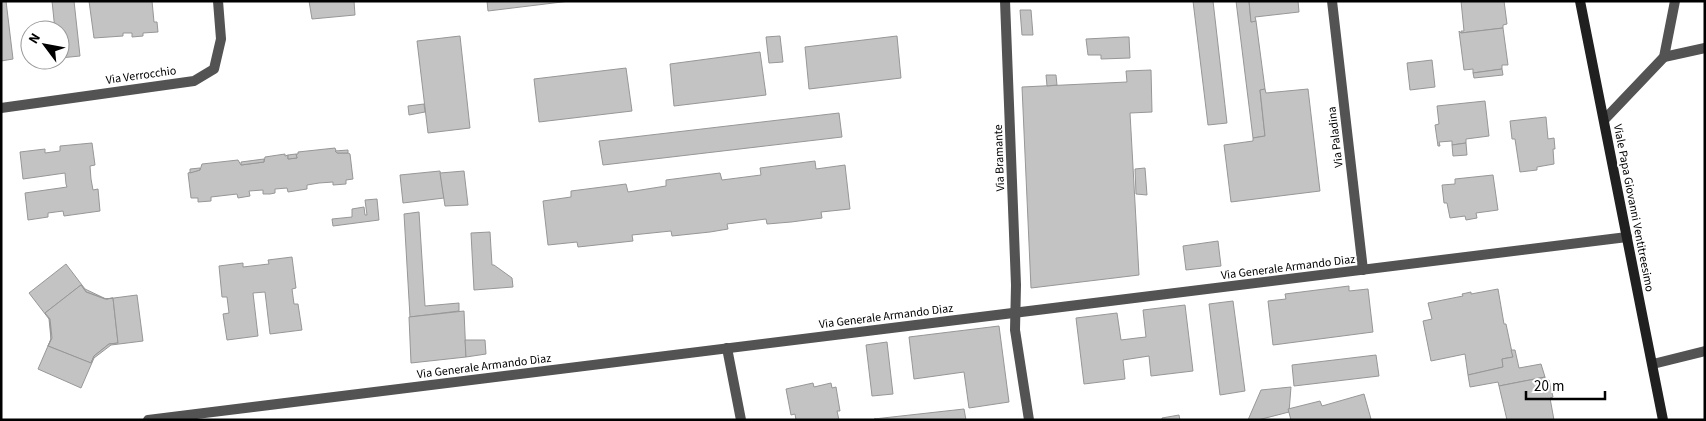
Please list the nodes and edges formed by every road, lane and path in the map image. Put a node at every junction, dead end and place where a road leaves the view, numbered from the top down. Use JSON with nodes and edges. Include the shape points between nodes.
{"nodes":[{"id":1,"x":218,"y":1,"type":"edge"},
{"id":2,"x":1005,"y":1,"type":"edge"},
{"id":3,"x":1332,"y":1,"type":"edge"},
{"id":4,"x":1580,"y":1,"type":"edge"},
{"id":5,"x":1675,"y":1,"type":"edge"},
{"id":6,"x":1705,"y":48,"type":"edge"},
{"id":7,"x":1664,"y":57,"type":"junction"},
{"id":8,"x":1,"y":108,"type":"edge"},
{"id":9,"x":1604,"y":120,"type":"junction"},
{"id":10,"x":1627,"y":238,"type":"junction"},
{"id":11,"x":1363,"y":270,"type":"junction"},
{"id":12,"x":1016,"y":313,"type":"junction"},
{"id":13,"x":727,"y":348,"type":"junction"},
{"id":14,"x":1705,"y":351,"type":"edge"},
{"id":15,"x":1652,"y":364,"type":"junction"},
{"id":16,"x":184,"y":418,"type":"edge"},
{"id":17,"x":148,"y":420,"type":"edge"},
{"id":18,"x":741,"y":420,"type":"edge"},
{"id":19,"x":1029,"y":420,"type":"edge"},
{"id":20,"x":1664,"y":420,"type":"edge"}],
"edges":[{"from":1,"to":8,"type":"street","name":"Via Verrocchio","via":[[221,39],[214,69],[194,81]]},
{"from":2,"to":12,"type":"street","name":"Via Bramante"},
{"from":3,"to":11,"type":"street","name":"Via Paladina"},
{"from":4,"to":9,"type":"street","name":"Viale Papa Giovanni Ventitreesimo"},
{"from":5,"to":7,"type":"street"},
{"from":6,"to":7,"type":"street"},
{"from":7,"to":9,"type":"street"},
{"from":9,"to":10,"type":"street","name":"Viale Papa Giovanni Ventitreesimo"},
{"from":10,"to":11,"type":"street","name":"Via Generale Armando Diaz"},
{"from":10,"to":15,"type":"street","name":"Viale Papa Giovanni Ventitreesimo"},
{"from":11,"to":12,"type":"street","name":"Via Generale Armando Diaz"},
{"from":12,"to":13,"type":"street","name":"Via Generale Armando Diaz"},
{"from":12,"to":19,"type":"street","name":"Via Bramante","via":[[1015,330]]},
{"from":13,"to":16,"type":"street","name":"Via Generale Armando Diaz"},
{"from":13,"to":18,"type":"street"},
{"from":14,"to":15,"type":"street"},
{"from":15,"to":20,"type":"street","name":"Viale Papa Giovanni Ventitreesimo"},
{"from":16,"to":17,"type":"street","name":"Via Generale Armando Diaz"}]}
